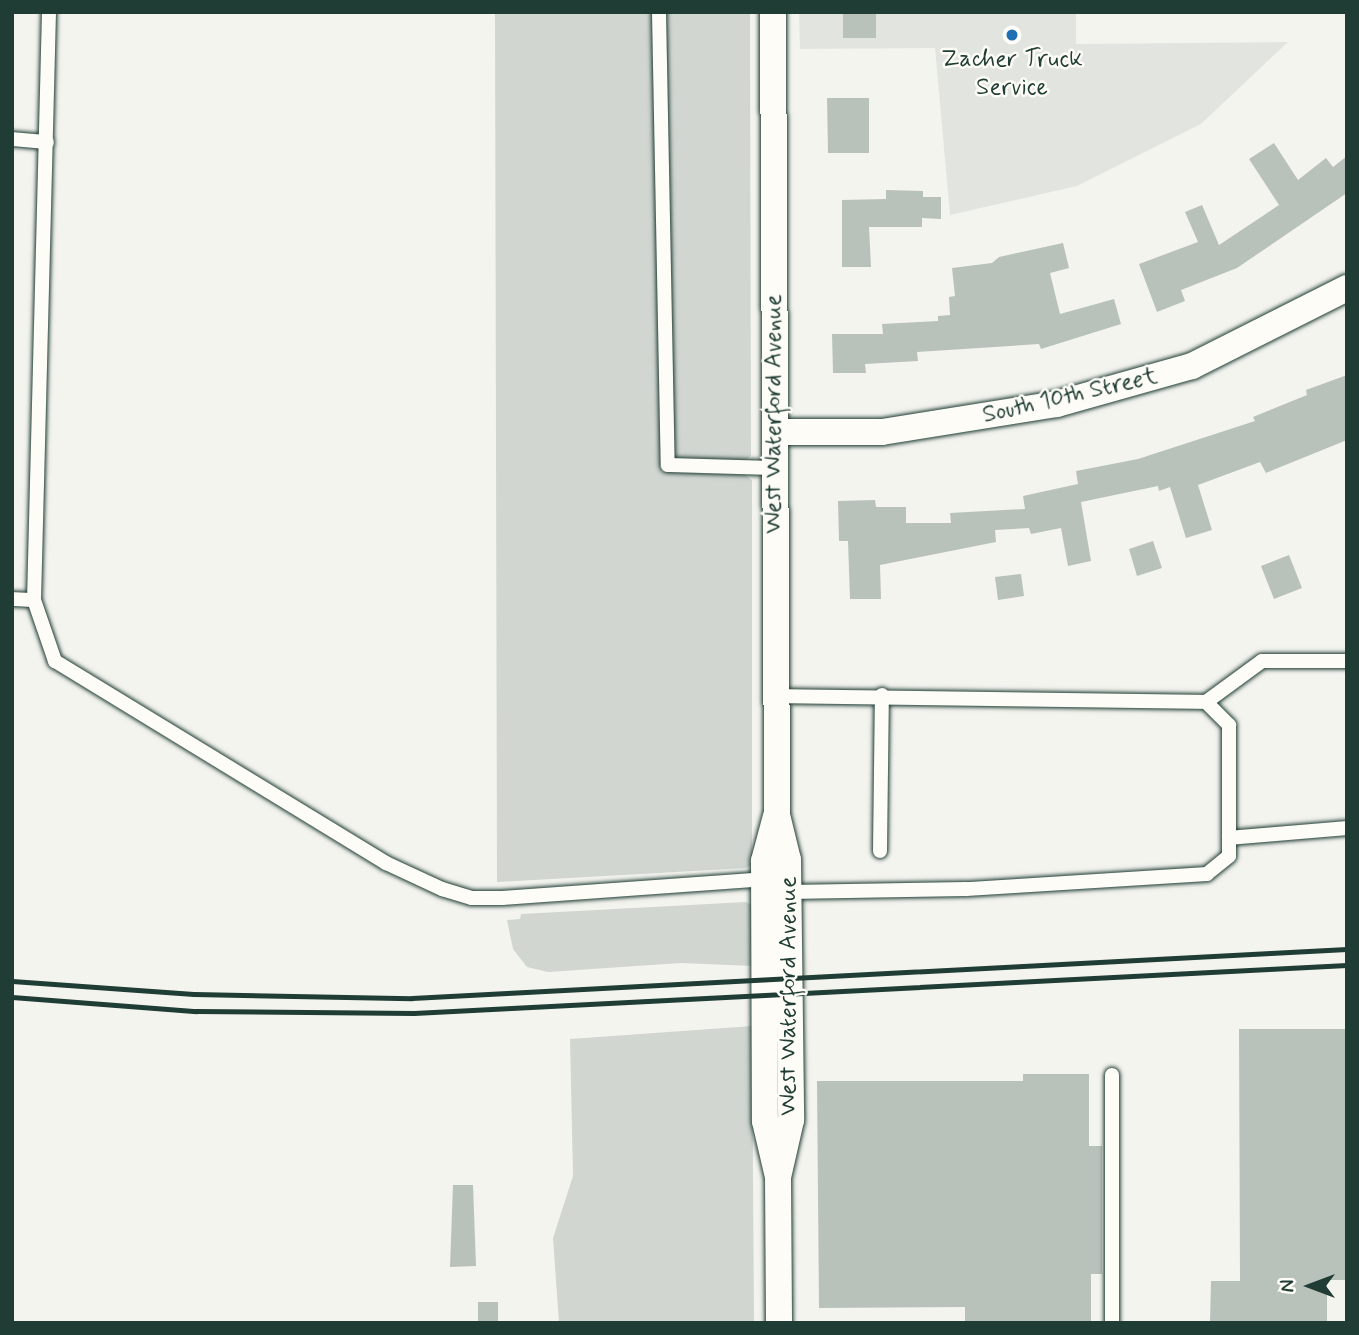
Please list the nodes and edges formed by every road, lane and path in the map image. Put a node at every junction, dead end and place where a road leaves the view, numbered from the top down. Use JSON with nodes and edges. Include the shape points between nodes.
{"nodes":[{"id":1,"x":49,"y":12,"type":"edge"},
{"id":2,"x":659,"y":12,"type":"edge"},
{"id":3,"x":773,"y":12,"type":"edge"},
{"id":4,"x":12,"y":139,"type":"edge"},
{"id":5,"x":47,"y":142,"type":"junction"},
{"id":6,"x":1347,"y":288,"type":"edge"},
{"id":7,"x":775,"y":432,"type":"junction"},
{"id":8,"x":774,"y":468,"type":"junction"},
{"id":9,"x":12,"y":599,"type":"edge"},
{"id":10,"x":34,"y":600,"type":"junction"},
{"id":11,"x":1347,"y":660,"type":"edge"},
{"id":12,"x":882,"y":695,"type":"junction"},
{"id":13,"x":776,"y":696,"type":"junction"},
{"id":14,"x":1206,"y":702,"type":"junction"},
{"id":15,"x":1347,"y":828,"type":"edge"},
{"id":16,"x":1229,"y":838,"type":"junction"},
{"id":17,"x":880,"y":851,"type":"dead end"},
{"id":18,"x":781,"y":884,"type":"junction"},
{"id":19,"x":1112,"y":1074,"type":"dead end"},
{"id":20,"x":779,"y":1323,"type":"edge"},
{"id":21,"x":1112,"y":1323,"type":"edge"}],
"edges":[{"from":1,"to":5,"type":"lane"},
{"from":2,"to":8,"type":"lane","via":[[668,465]]},
{"from":3,"to":7,"type":"street","name":"West Waterford Avenue"},
{"from":4,"to":5,"type":"lane"},
{"from":5,"to":10,"type":"lane"},
{"from":6,"to":7,"type":"street","name":"South 10th Street","via":[[1192,366],[1057,404],[881,432]]},
{"from":7,"to":8,"type":"street","name":"West Waterford Avenue"},
{"from":8,"to":13,"type":"street","name":"West Waterford Avenue"},
{"from":9,"to":10,"type":"lane"},
{"from":10,"to":18,"type":"lane","via":[[55,660],[386,863],[442,889],[471,898],[502,898]]},
{"from":11,"to":14,"type":"lane","via":[[1262,660]]},
{"from":12,"to":13,"type":"lane"},
{"from":12,"to":14,"type":"lane"},
{"from":12,"to":17,"type":"lane"},
{"from":13,"to":18,"type":"street","name":"West Waterford Avenue"},
{"from":14,"to":16,"type":"lane","via":[[1229,725]]},
{"from":15,"to":16,"type":"lane"},
{"from":16,"to":18,"type":"lane","via":[[1229,856],[1207,874],[966,889]]},
{"from":18,"to":20,"type":"street","name":"West Waterford Avenue","via":[[765,1121],[778,1177]]},
{"from":19,"to":21,"type":"lane"}]}
